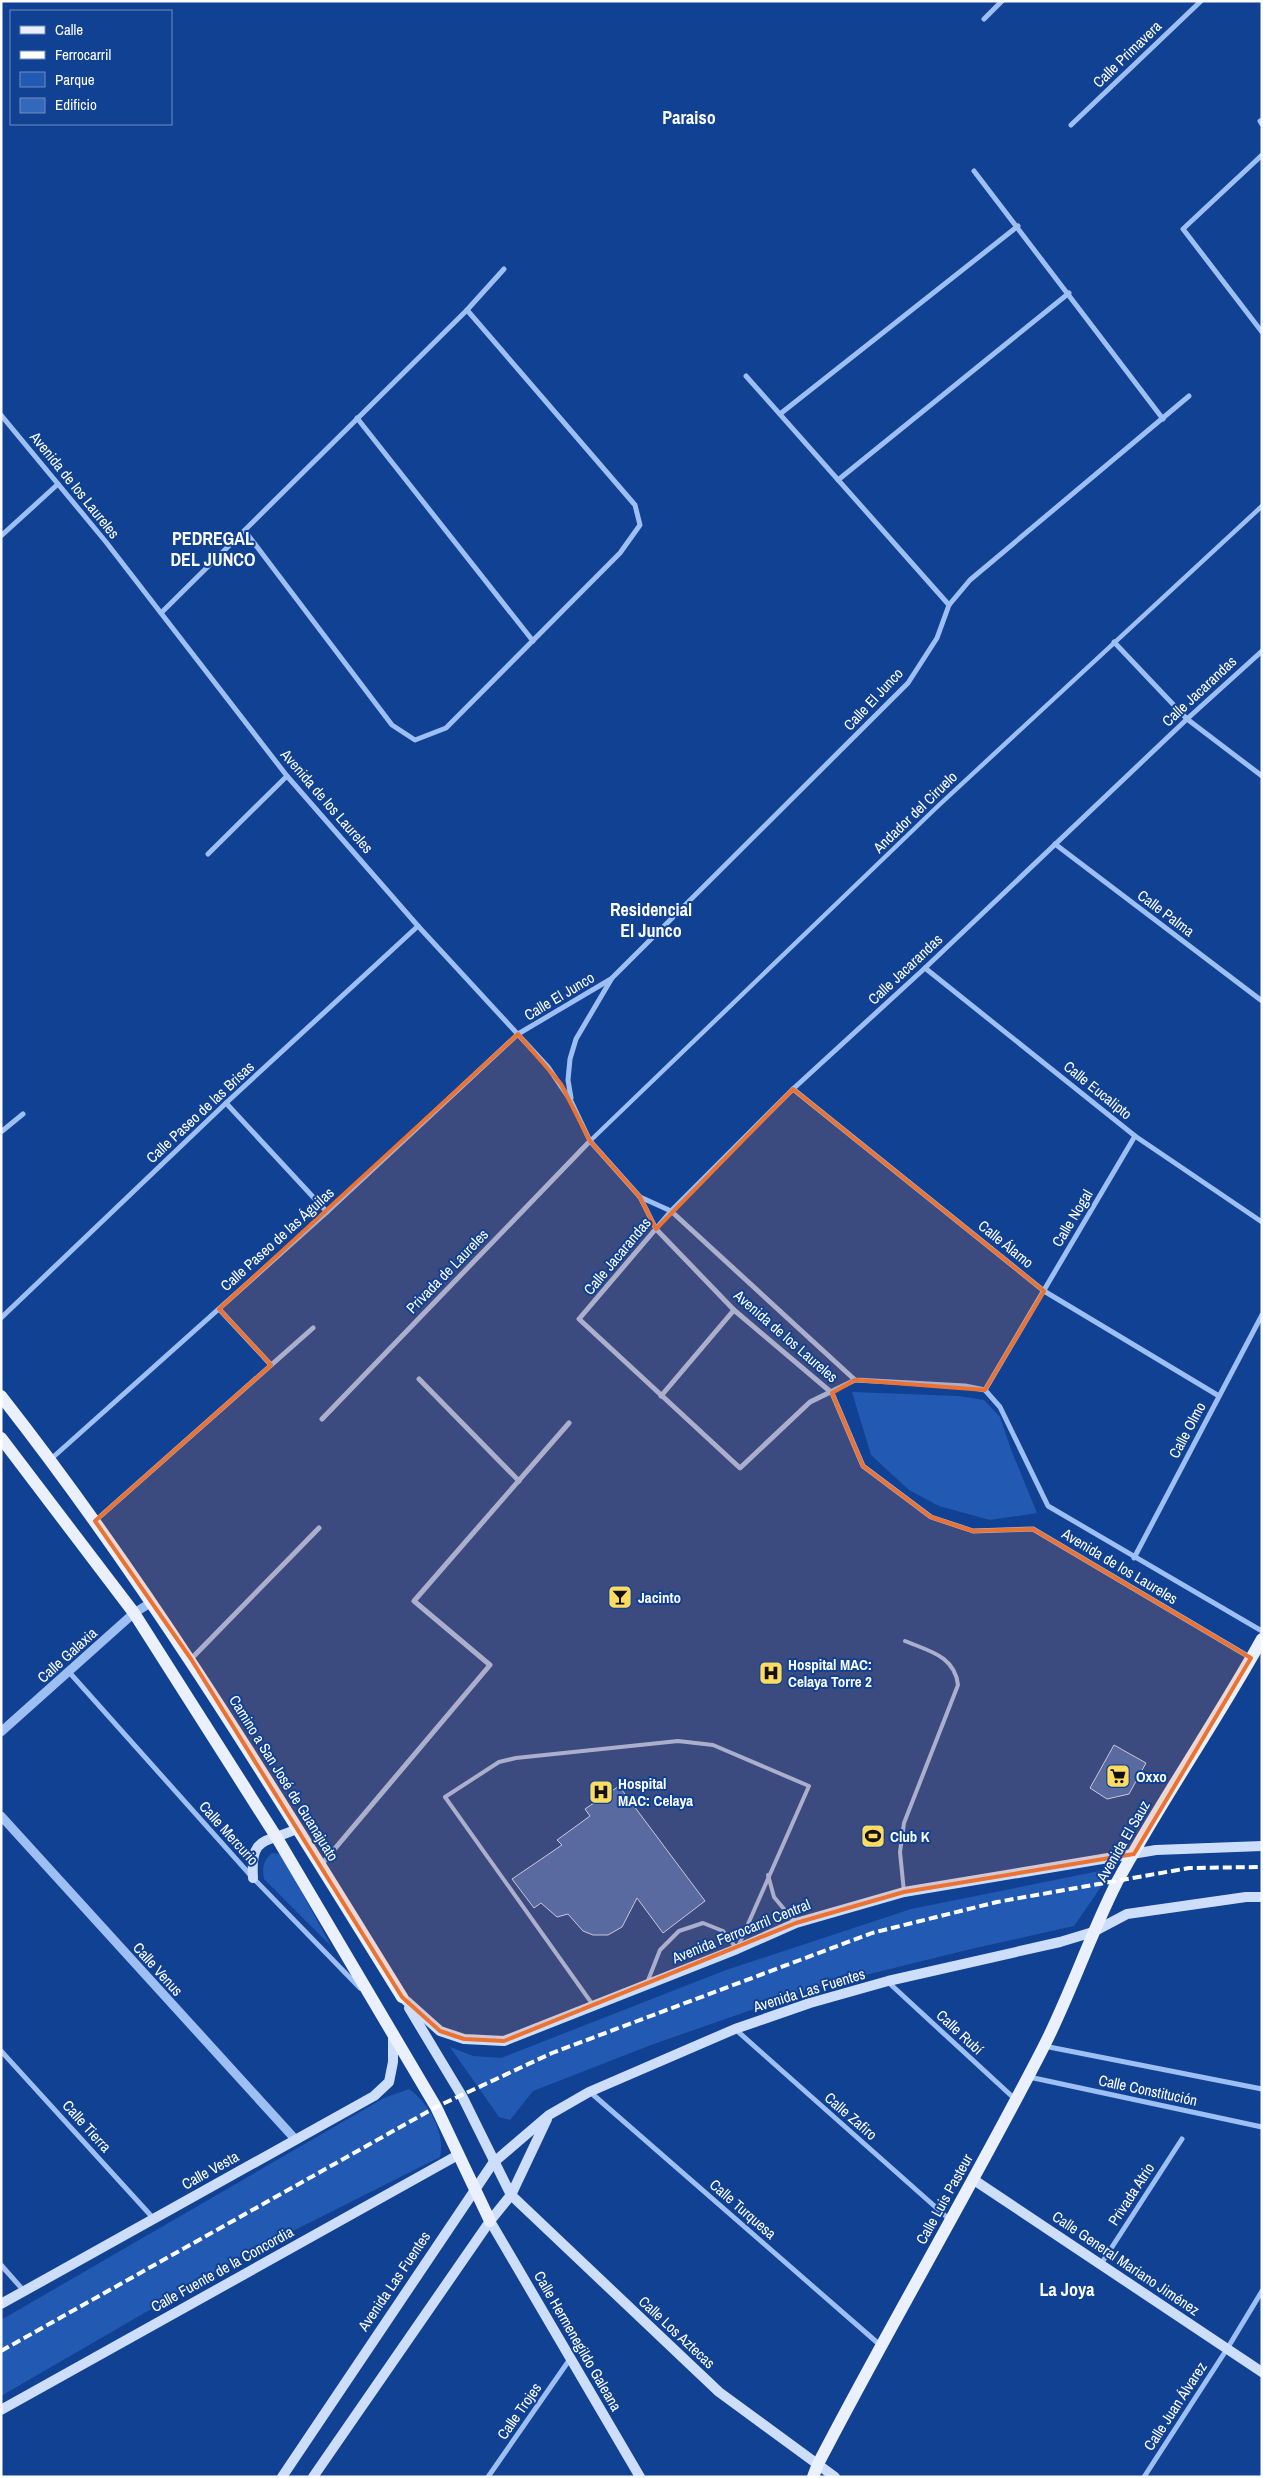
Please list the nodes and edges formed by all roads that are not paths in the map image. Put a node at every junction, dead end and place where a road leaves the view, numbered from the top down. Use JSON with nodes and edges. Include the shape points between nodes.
{"nodes":[{"id":1,"x":1002,"y":1,"type":"edge"},
{"id":2,"x":1200,"y":1,"type":"edge"},
{"id":3,"x":984,"y":19,"type":"dead end"},
{"id":4,"x":1071,"y":125,"type":"dead end"},
{"id":5,"x":1262,"y":155,"type":"edge"},
{"id":6,"x":974,"y":170,"type":"dead end"},
{"id":7,"x":1018,"y":226,"type":"junction"},
{"id":8,"x":504,"y":269,"type":"dead end"},
{"id":9,"x":1069,"y":293,"type":"junction"},
{"id":10,"x":467,"y":310,"type":"junction"},
{"id":11,"x":1262,"y":332,"type":"edge"},
{"id":12,"x":746,"y":376,"type":"dead end"},
{"id":13,"x":1190,"y":396,"type":"dead end"},
{"id":14,"x":1,"y":414,"type":"edge"},
{"id":15,"x":780,"y":414,"type":"junction"},
{"id":16,"x":357,"y":418,"type":"junction"},
{"id":17,"x":1163,"y":418,"type":"junction"},
{"id":18,"x":838,"y":480,"type":"junction"},
{"id":19,"x":58,"y":484,"type":"junction"},
{"id":20,"x":1262,"y":506,"type":"edge"},
{"id":21,"x":245,"y":530,"type":"junction"},
{"id":22,"x":1,"y":536,"type":"edge"},
{"id":23,"x":949,"y":605,"type":"junction"},
{"id":24,"x":161,"y":614,"type":"junction"},
{"id":25,"x":533,"y":641,"type":"junction"},
{"id":26,"x":1114,"y":642,"type":"junction"},
{"id":27,"x":1262,"y":651,"type":"edge"},
{"id":28,"x":1187,"y":719,"type":"junction"},
{"id":29,"x":287,"y":776,"type":"junction"},
{"id":30,"x":1262,"y":776,"type":"edge"},
{"id":31,"x":1056,"y":844,"type":"junction"},
{"id":32,"x":208,"y":854,"type":"dead end"},
{"id":33,"x":418,"y":926,"type":"junction"},
{"id":34,"x":925,"y":968,"type":"junction"},
{"id":35,"x":612,"y":978,"type":"junction"},
{"id":36,"x":1262,"y":1001,"type":"edge"},
{"id":37,"x":518,"y":1034,"type":"junction"},
{"id":38,"x":793,"y":1089,"type":"junction"},
{"id":39,"x":571,"y":1101,"type":"junction"},
{"id":40,"x":226,"y":1104,"type":"junction"},
{"id":41,"x":24,"y":1114,"type":"dead end"},
{"id":42,"x":1,"y":1132,"type":"edge"},
{"id":43,"x":1135,"y":1136,"type":"junction"},
{"id":44,"x":590,"y":1141,"type":"junction"},
{"id":45,"x":640,"y":1197,"type":"junction"},
{"id":46,"x":671,"y":1211,"type":"junction"},
{"id":47,"x":327,"y":1212,"type":"junction"},
{"id":48,"x":1262,"y":1222,"type":"edge"},
{"id":49,"x":656,"y":1229,"type":"junction"},
{"id":50,"x":1044,"y":1291,"type":"junction"},
{"id":51,"x":219,"y":1308,"type":"junction"},
{"id":52,"x":734,"y":1310,"type":"junction"},
{"id":53,"x":1262,"y":1315,"type":"edge"},
{"id":54,"x":1,"y":1318,"type":"edge"},
{"id":55,"x":313,"y":1328,"type":"dead end"},
{"id":56,"x":271,"y":1366,"type":"junction"},
{"id":57,"x":420,"y":1379,"type":"dead end"},
{"id":58,"x":855,"y":1380,"type":"junction"},
{"id":59,"x":985,"y":1390,"type":"junction"},
{"id":60,"x":832,"y":1393,"type":"junction"},
{"id":61,"x":1,"y":1396,"type":"edge"},
{"id":62,"x":661,"y":1396,"type":"junction"},
{"id":63,"x":1219,"y":1396,"type":"junction"},
{"id":64,"x":322,"y":1419,"type":"dead end"},
{"id":65,"x":569,"y":1423,"type":"dead end"},
{"id":66,"x":1,"y":1438,"type":"edge"},
{"id":67,"x":51,"y":1459,"type":"junction"},
{"id":68,"x":519,"y":1481,"type":"junction"},
{"id":69,"x":95,"y":1522,"type":"junction"},
{"id":70,"x":320,"y":1528,"type":"dead end"},
{"id":71,"x":1134,"y":1558,"type":"junction"},
{"id":72,"x":152,"y":1602,"type":"junction"},
{"id":73,"x":134,"y":1613,"type":"junction"},
{"id":74,"x":1262,"y":1631,"type":"edge"},
{"id":75,"x":1262,"y":1639,"type":"edge"},
{"id":76,"x":905,"y":1641,"type":"dead end"},
{"id":77,"x":1251,"y":1658,"type":"junction"},
{"id":78,"x":190,"y":1659,"type":"junction"},
{"id":79,"x":69,"y":1672,"type":"junction"},
{"id":80,"x":1,"y":1732,"type":"edge"},
{"id":81,"x":1,"y":1816,"type":"edge"},
{"id":82,"x":298,"y":1829,"type":"junction"},
{"id":83,"x":277,"y":1838,"type":"junction"},
{"id":84,"x":1262,"y":1846,"type":"edge"},
{"id":85,"x":1134,"y":1854,"type":"junction"},
{"id":86,"x":320,"y":1866,"type":"junction"},
{"id":87,"x":768,"y":1875,"type":"junction"},
{"id":88,"x":253,"y":1878,"type":"junction"},
{"id":89,"x":904,"y":1892,"type":"junction"},
{"id":90,"x":1262,"y":1896,"type":"edge"},
{"id":91,"x":796,"y":1923,"type":"junction"},
{"id":92,"x":1093,"y":1932,"type":"junction"},
{"id":93,"x":737,"y":1949,"type":"junction"},
{"id":94,"x":888,"y":1981,"type":"junction"},
{"id":95,"x":646,"y":1985,"type":"junction"},
{"id":96,"x":402,"y":1997,"type":"junction"},
{"id":97,"x":376,"y":2004,"type":"junction"},
{"id":98,"x":593,"y":2005,"type":"junction"},
{"id":99,"x":734,"y":2029,"type":"junction"},
{"id":100,"x":393,"y":2034,"type":"junction"},
{"id":101,"x":1044,"y":2046,"type":"junction"},
{"id":102,"x":1,"y":2051,"type":"edge"},
{"id":103,"x":1029,"y":2077,"type":"junction"},
{"id":104,"x":1262,"y":2089,"type":"edge"},
{"id":105,"x":589,"y":2092,"type":"junction"},
{"id":106,"x":1016,"y":2100,"type":"junction"},
{"id":107,"x":549,"y":2116,"type":"junction"},
{"id":108,"x":1262,"y":2127,"type":"edge"},
{"id":109,"x":295,"y":2139,"type":"junction"},
{"id":110,"x":1182,"y":2139,"type":"dead end"},
{"id":111,"x":458,"y":2155,"type":"junction"},
{"id":112,"x":493,"y":2163,"type":"junction"},
{"id":113,"x":974,"y":2180,"type":"junction"},
{"id":114,"x":473,"y":2190,"type":"junction"},
{"id":115,"x":511,"y":2195,"type":"junction"},
{"id":116,"x":154,"y":2219,"type":"junction"},
{"id":117,"x":490,"y":2221,"type":"junction"},
{"id":118,"x":952,"y":2221,"type":"junction"},
{"id":119,"x":1101,"y":2264,"type":"junction"},
{"id":120,"x":1,"y":2265,"type":"edge"},
{"id":121,"x":24,"y":2291,"type":"junction"},
{"id":122,"x":1262,"y":2292,"type":"edge"},
{"id":123,"x":1,"y":2304,"type":"edge"},
{"id":124,"x":880,"y":2345,"type":"junction"},
{"id":125,"x":1227,"y":2349,"type":"junction"},
{"id":126,"x":570,"y":2359,"type":"junction"},
{"id":127,"x":1262,"y":2372,"type":"edge"},
{"id":128,"x":1,"y":2410,"type":"edge"},
{"id":129,"x":815,"y":2471,"type":"edge"},
{"id":130,"x":282,"y":2477,"type":"edge"},
{"id":131,"x":313,"y":2477,"type":"edge"},
{"id":132,"x":488,"y":2477,"type":"edge"},
{"id":133,"x":640,"y":2477,"type":"edge"},
{"id":134,"x":835,"y":2477,"type":"edge"},
{"id":135,"x":1144,"y":2477,"type":"edge"}],
"edges":[{"from":1,"to":3,"type":"street"},
{"from":2,"to":4,"type":"street","name":"Calle Primavera"},
{"from":5,"to":11,"type":"street","via":[[1183,229]]},
{"from":6,"to":7,"type":"street"},
{"from":7,"to":9,"type":"street"},
{"from":7,"to":15,"type":"street"},
{"from":8,"to":10,"type":"street"},
{"from":9,"to":17,"type":"street"},
{"from":9,"to":18,"type":"street"},
{"from":10,"to":16,"type":"street"},
{"from":10,"to":25,"type":"street","via":[[636,505],[640,525],[620,553]]},
{"from":12,"to":15,"type":"street"},
{"from":13,"to":17,"type":"street","name":"Calle El Junco"},
{"from":14,"to":19,"type":"street","name":"Avenida de los Laureles"},
{"from":15,"to":18,"type":"street"},
{"from":16,"to":21,"type":"street"},
{"from":16,"to":25,"type":"street"},
{"from":17,"to":23,"type":"street","name":"Calle El Junco","via":[[970,580]]},
{"from":18,"to":23,"type":"street"},
{"from":19,"to":22,"type":"street"},
{"from":19,"to":24,"type":"street","name":"Avenida de los Laureles"},
{"from":20,"to":26,"type":"street","name":"Andador del Ciruelo"},
{"from":21,"to":24,"type":"street"},
{"from":21,"to":25,"type":"street","via":[[392,725],[415,740],[446,728]]},
{"from":23,"to":35,"type":"street","name":"Calle El Junco","via":[[937,638],[908,684]]},
{"from":24,"to":29,"type":"street","name":"Avenida de los Laureles"},
{"from":26,"to":28,"type":"street"},
{"from":26,"to":44,"type":"street","name":"Andador del Ciruelo"},
{"from":27,"to":28,"type":"street","name":"Calle Jacarandas"},
{"from":28,"to":30,"type":"street"},
{"from":28,"to":31,"type":"street","name":"Calle Jacarandas"},
{"from":29,"to":32,"type":"street"},
{"from":29,"to":33,"type":"street","name":"Avenida de los Laureles"},
{"from":31,"to":34,"type":"street","name":"Calle Jacarandas"},
{"from":31,"to":36,"type":"street","name":"Calle Palma"},
{"from":33,"to":37,"type":"street","name":"Avenida de los Laureles"},
{"from":33,"to":40,"type":"street","name":"Calle Paseo de las Brisas"},
{"from":34,"to":38,"type":"street","name":"Calle Jacarandas"},
{"from":34,"to":43,"type":"street","name":"Calle Eucalipto"},
{"from":35,"to":37,"type":"street","name":"Calle El Junco"},
{"from":35,"to":39,"type":"street","name":"Calle El Junco","via":[[576,1039],[568,1080]]},
{"from":37,"to":39,"type":"street","name":"Avenida de los Laureles","via":[[548,1067]]},
{"from":37,"to":47,"type":"street","name":"Calle Paseo de las Águilas"},
{"from":38,"to":46,"type":"street","name":"Calle Jacarandas"},
{"from":38,"to":50,"type":"street","name":"Calle Álamo"},
{"from":39,"to":44,"type":"street","name":"Avenida de los Laureles"},
{"from":40,"to":47,"type":"street"},
{"from":40,"to":54,"type":"street","name":"Calle Paseo de las Brisas"},
{"from":41,"to":42,"type":"street"},
{"from":43,"to":48,"type":"street","name":"Calle Eucalipto"},
{"from":43,"to":50,"type":"street","name":"Calle Nogal"},
{"from":44,"to":45,"type":"street","name":"Avenida de los Laureles"},
{"from":44,"to":64,"type":"street","name":"Privada de Laureles"},
{"from":45,"to":46,"type":"street","name":"Avenida de los Laureles"},
{"from":45,"to":49,"type":"street","name":"Avenida de los Laureles"},
{"from":46,"to":49,"type":"street","name":"Calle Jacarandas"},
{"from":46,"to":58,"type":"street","name":"Avenida de los Laureles"},
{"from":47,"to":51,"type":"street","name":"Calle Paseo de las Águilas"},
{"from":49,"to":52,"type":"street","name":"Avenida de los Laureles"},
{"from":49,"to":62,"type":"street","name":"Calle Jacarandas","via":[[579,1319]]},
{"from":50,"to":59,"type":"street","name":"Calle Nogal"},
{"from":50,"to":63,"type":"street","name":"Calle Álamo"},
{"from":51,"to":56,"type":"street"},
{"from":51,"to":67,"type":"street","name":"Calle Paseo de las Águilas"},
{"from":52,"to":60,"type":"street","name":"Avenida de los Laureles"},
{"from":52,"to":62,"type":"street"},
{"from":53,"to":63,"type":"street","name":"Calle Olmo"},
{"from":55,"to":56,"type":"street"},
{"from":56,"to":69,"type":"street"},
{"from":57,"to":68,"type":"street"},
{"from":58,"to":59,"type":"street","name":"Avenida de los Laureles"},
{"from":58,"to":60,"type":"street"},
{"from":59,"to":71,"type":"street","name":"Avenida de los Laureles","via":[[1000,1407],[1048,1506]]},
{"from":60,"to":62,"type":"street","via":[[810,1402],[740,1468]]},
{"from":60,"to":77,"type":"street","name":"Avenida de los Laureles","via":[[863,1466],[931,1517],[973,1531],[1033,1529]]},
{"from":61,"to":67,"type":"main road","name":"Camino a San José de Guanajuato"},
{"from":63,"to":71,"type":"street","name":"Calle Olmo"},
{"from":65,"to":68,"type":"street"},
{"from":66,"to":73,"type":"main road"},
{"from":67,"to":69,"type":"main road","name":"Camino a San José de Guanajuato"},
{"from":68,"to":86,"type":"street","via":[[414,1601],[490,1666]]},
{"from":69,"to":72,"type":"main road","name":"Camino a San José de Guanajuato"},
{"from":70,"to":78,"type":"street"},
{"from":71,"to":74,"type":"street","name":"Avenida de los Laureles"},
{"from":72,"to":73,"type":"street","name":"Calle Galaxia"},
{"from":72,"to":78,"type":"main road","name":"Camino a San José de Guanajuato"},
{"from":73,"to":79,"type":"street","name":"Calle Galaxia"},
{"from":73,"to":83,"type":"main road"},
{"from":75,"to":77,"type":"main road","name":"Avenida El Sauz"},
{"from":76,"to":89,"type":"lane","via":[[938,1655],[950,1664],[957,1673],[958,1685],[904,1823],[900,1852]]},
{"from":77,"to":85,"type":"main road","name":"Avenida El Sauz"},
{"from":78,"to":82,"type":"main road","name":"Camino a San José de Guanajuato"},
{"from":79,"to":80,"type":"street","name":"Calle Galaxia"},
{"from":79,"to":88,"type":"street","name":"Calle Mercurio"},
{"from":81,"to":109,"type":"street","name":"Calle Venus"},
{"from":82,"to":83,"type":"main road"},
{"from":82,"to":86,"type":"main road","name":"Camino a San José de Guanajuato"},
{"from":83,"to":88,"type":"main road","via":[[263,1841],[255,1848]]},
{"from":83,"to":97,"type":"main road"},
{"from":84,"to":85,"type":"main road","name":"Avenida Ferrocarril Central","via":[[1156,1850]]},
{"from":85,"to":89,"type":"main road","name":"Avenida Ferrocarril Central"},
{"from":85,"to":92,"type":"main road","name":"Avenida El Sauz"},
{"from":86,"to":96,"type":"main road","name":"Camino a San José de Guanajuato"},
{"from":87,"to":91,"type":"lane","via":[[774,1897]]},
{"from":87,"to":93,"type":"lane"},
{"from":87,"to":98,"type":"lane","via":[[809,1786],[713,1745],[678,1741],[516,1758],[492,1765],[445,1796]]},
{"from":88,"to":97,"type":"street","name":"Calle Mercurio"},
{"from":89,"to":91,"type":"main road","name":"Avenida Ferrocarril Central"},
{"from":90,"to":92,"type":"main road","via":[[1127,1914]]},
{"from":91,"to":93,"type":"main road","name":"Avenida Ferrocarril Central"},
{"from":92,"to":94,"type":"main road","name":"Avenida Las Fuentes"},
{"from":92,"to":101,"type":"main road","name":"Calle Luis Pasteur"},
{"from":93,"to":95,"type":"main road","name":"Avenida Ferrocarril Central"},
{"from":93,"to":95,"type":"lane","via":[[723,1931],[703,1923],[679,1931],[660,1950]]},
{"from":94,"to":99,"type":"main road","name":"Avenida Las Fuentes"},
{"from":94,"to":106,"type":"street","name":"Calle Rubí"},
{"from":95,"to":98,"type":"main road","name":"Avenida Ferrocarril Central"},
{"from":96,"to":98,"type":"main road","name":"Avenida Ferrocarril Central","via":[[440,2031],[464,2039],[504,2041]]},
{"from":96,"to":112,"type":"main road","name":"Camino a San José de Guanajuato","via":[[462,2096]]},
{"from":97,"to":100,"type":"main road"},
{"from":99,"to":105,"type":"main road","name":"Avenida Las Fuentes"},
{"from":99,"to":118,"type":"street","name":"Calle Zafiro"},
{"from":100,"to":109,"type":"main road","name":"Calle Vesta","via":[[389,2082],[374,2096]]},
{"from":100,"to":111,"type":"main road","via":[[436,2107]]},
{"from":101,"to":103,"type":"main road","name":"Calle Luis Pasteur"},
{"from":101,"to":104,"type":"street","name":"Calle Constitución"},
{"from":102,"to":116,"type":"street","name":"Calle Tierra"},
{"from":103,"to":106,"type":"main road","name":"Calle Luis Pasteur"},
{"from":103,"to":108,"type":"street","name":"Calle Constitución"},
{"from":105,"to":107,"type":"main road","name":"Avenida Las Fuentes"},
{"from":105,"to":124,"type":"street","name":"Calle Turquesa"},
{"from":106,"to":113,"type":"main road","name":"Calle Luis Pasteur"},
{"from":107,"to":112,"type":"main road","name":"Avenida Las Fuentes"},
{"from":107,"to":115,"type":"main road"},
{"from":109,"to":116,"type":"main road","name":"Calle Vesta"},
{"from":110,"to":119,"type":"street","name":"Privada Atrio"},
{"from":111,"to":114,"type":"main road"},
{"from":111,"to":128,"type":"main road","name":"Calle Fuente de la Concordia"},
{"from":112,"to":114,"type":"main road","name":"Avenida Las Fuentes"},
{"from":112,"to":115,"type":"main road","name":"Camino a San José de Guanajuato"},
{"from":113,"to":118,"type":"main road","name":"Calle Luis Pasteur"},
{"from":113,"to":119,"type":"main road","name":"Calle General Mariano Jiménez"},
{"from":114,"to":117,"type":"main road"},
{"from":114,"to":130,"type":"main road","name":"Avenida Las Fuentes"},
{"from":115,"to":117,"type":"main road"},
{"from":115,"to":129,"type":"main road","name":"Calle Los Aztecas","via":[[719,2392]]},
{"from":116,"to":121,"type":"main road","name":"Calle Vesta"},
{"from":117,"to":126,"type":"main road","name":"Calle Hermenegildo Galeana"},
{"from":117,"to":131,"type":"main road"},
{"from":118,"to":124,"type":"main road","name":"Calle Luis Pasteur"},
{"from":119,"to":125,"type":"main road","name":"Calle General Mariano Jiménez"},
{"from":120,"to":121,"type":"street"},
{"from":121,"to":123,"type":"main road","name":"Calle Vesta"},
{"from":122,"to":125,"type":"street","name":"Calle Juan Álvarez"},
{"from":124,"to":129,"type":"main road","name":"Calle Luis Pasteur"},
{"from":125,"to":127,"type":"main road","name":"Calle General Mariano Jiménez"},
{"from":125,"to":135,"type":"street","name":"Calle Juan Álvarez"},
{"from":126,"to":132,"type":"street","name":"Calle Trojes"},
{"from":126,"to":133,"type":"main road","name":"Calle Hermenegildo Galeana"},
{"from":129,"to":134,"type":"main road","name":"Calle Los Aztecas"}]}
